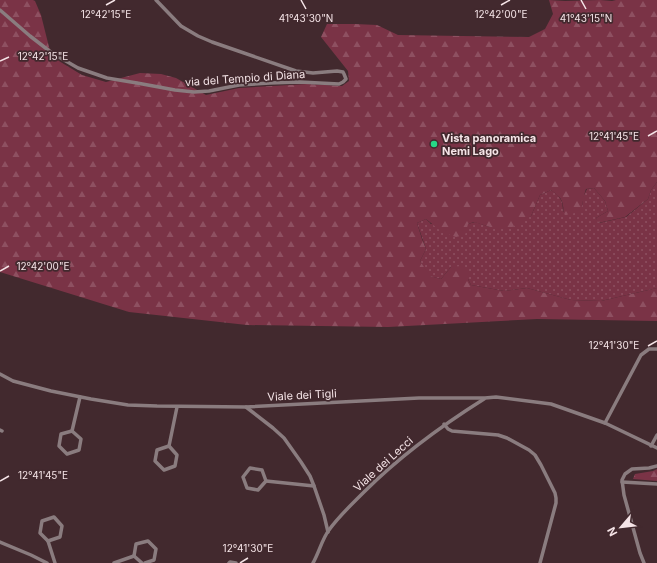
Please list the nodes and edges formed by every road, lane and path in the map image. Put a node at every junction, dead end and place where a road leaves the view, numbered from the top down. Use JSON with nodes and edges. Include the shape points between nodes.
{"nodes":[{"id":1,"x":156,"y":0,"type":"edge"},
{"id":2,"x":0,"y":10,"type":"edge"},
{"id":3,"x":657,"y":349,"type":"edge"},
{"id":4,"x":0,"y":374,"type":"edge"},
{"id":5,"x":80,"y":397,"type":"junction"},
{"id":6,"x":485,"y":398,"type":"junction"},
{"id":7,"x":177,"y":407,"type":"junction"},
{"id":8,"x":246,"y":407,"type":"junction"},
{"id":9,"x":605,"y":423,"type":"junction"},
{"id":10,"x":444,"y":424,"type":"junction"},
{"id":11,"x":72,"y":431,"type":"junction"},
{"id":12,"x":657,"y":436,"type":"edge"},
{"id":13,"x":169,"y":446,"type":"junction"},
{"id":14,"x":652,"y":446,"type":"junction"},
{"id":15,"x":657,"y":448,"type":"edge"},
{"id":16,"x":657,"y":466,"type":"edge"},
{"id":17,"x":266,"y":481,"type":"junction"},
{"id":18,"x":622,"y":482,"type":"junction"},
{"id":19,"x":657,"y":484,"type":"edge"},
{"id":20,"x":314,"y":486,"type":"junction"},
{"id":21,"x":328,"y":532,"type":"junction"},
{"id":22,"x":48,"y":541,"type":"junction"},
{"id":23,"x":0,"y":542,"type":"edge"},
{"id":24,"x":134,"y":556,"type":"junction"},
{"id":25,"x":47,"y":563,"type":"edge"},
{"id":26,"x":55,"y":563,"type":"edge"},
{"id":27,"x":114,"y":563,"type":"edge"},
{"id":28,"x":142,"y":563,"type":"edge"},
{"id":29,"x":145,"y":563,"type":"edge"},
{"id":30,"x":229,"y":563,"type":"edge"},
{"id":31,"x":236,"y":563,"type":"edge"},
{"id":32,"x":313,"y":563,"type":"edge"},
{"id":33,"x":540,"y":563,"type":"edge"},
{"id":34,"x":644,"y":563,"type":"edge"}],
"edges":[{"from":1,"to":2,"type":"street","name":"via del Tempio di Diana","via":[[181,26],[205,40],[296,71],[313,74],[340,71],[346,79],[339,84],[270,83],[194,92],[107,78],[78,68],[48,50]]},
{"from":3,"to":9,"type":"street","via":[[649,349],[641,355]]},
{"from":4,"to":5,"type":"street","name":"Viale dei Tigli","via":[[13,381]]},
{"from":5,"to":7,"type":"street","name":"Viale dei Tigli","via":[[128,405]]},
{"from":5,"to":11,"type":"street"},
{"from":6,"to":8,"type":"street","name":"Viale dei Tigli","via":[[419,398]]},
{"from":6,"to":9,"type":"street","name":"Viale dei Tigli","via":[[551,404]]},
{"from":6,"to":10,"type":"street","name":"Viale dei Lecci"},
{"from":7,"to":8,"type":"street","name":"Viale dei Tigli"},
{"from":7,"to":13,"type":"street"},
{"from":8,"to":20,"type":"street","via":[[287,441],[306,468]]},
{"from":9,"to":14,"type":"street","name":"Viale dei Tigli"},
{"from":10,"to":21,"type":"street","name":"Viale dei Lecci","via":[[385,471],[341,515]]},
{"from":10,"to":33,"type":"street","via":[[452,430],[505,437],[528,450],[537,459],[556,500]]},
{"from":11,"to":11,"type":"street","via":[[61,434],[59,446],[67,454],[79,450],[81,439]]},
{"from":12,"to":14,"type":"street"},
{"from":13,"to":13,"type":"street","via":[[158,450],[156,456],[155,462],[164,470],[175,466],[178,454]]},
{"from":14,"to":15,"type":"street","name":"Viale dei Tigli"},
{"from":16,"to":18,"type":"street","via":[[630,470]]},
{"from":17,"to":17,"type":"street","via":[[262,470],[250,468],[243,477],[247,488],[258,490]]},
{"from":17,"to":20,"type":"street"},
{"from":18,"to":19,"type":"street"},
{"from":18,"to":34,"type":"street"},
{"from":20,"to":21,"type":"street"},
{"from":21,"to":32,"type":"street","name":"Viale dei Lecci"},
{"from":22,"to":22,"type":"street","via":[[60,537],[62,526],[54,518],[42,521],[40,532]]},
{"from":22,"to":26,"type":"street"},
{"from":23,"to":25,"type":"street"},
{"from":24,"to":27,"type":"street"},
{"from":24,"to":28,"type":"street"},
{"from":24,"to":29,"type":"street","via":[[136,544],[148,541],[156,549],[154,560]]},
{"from":30,"to":31,"type":"street"}]}
